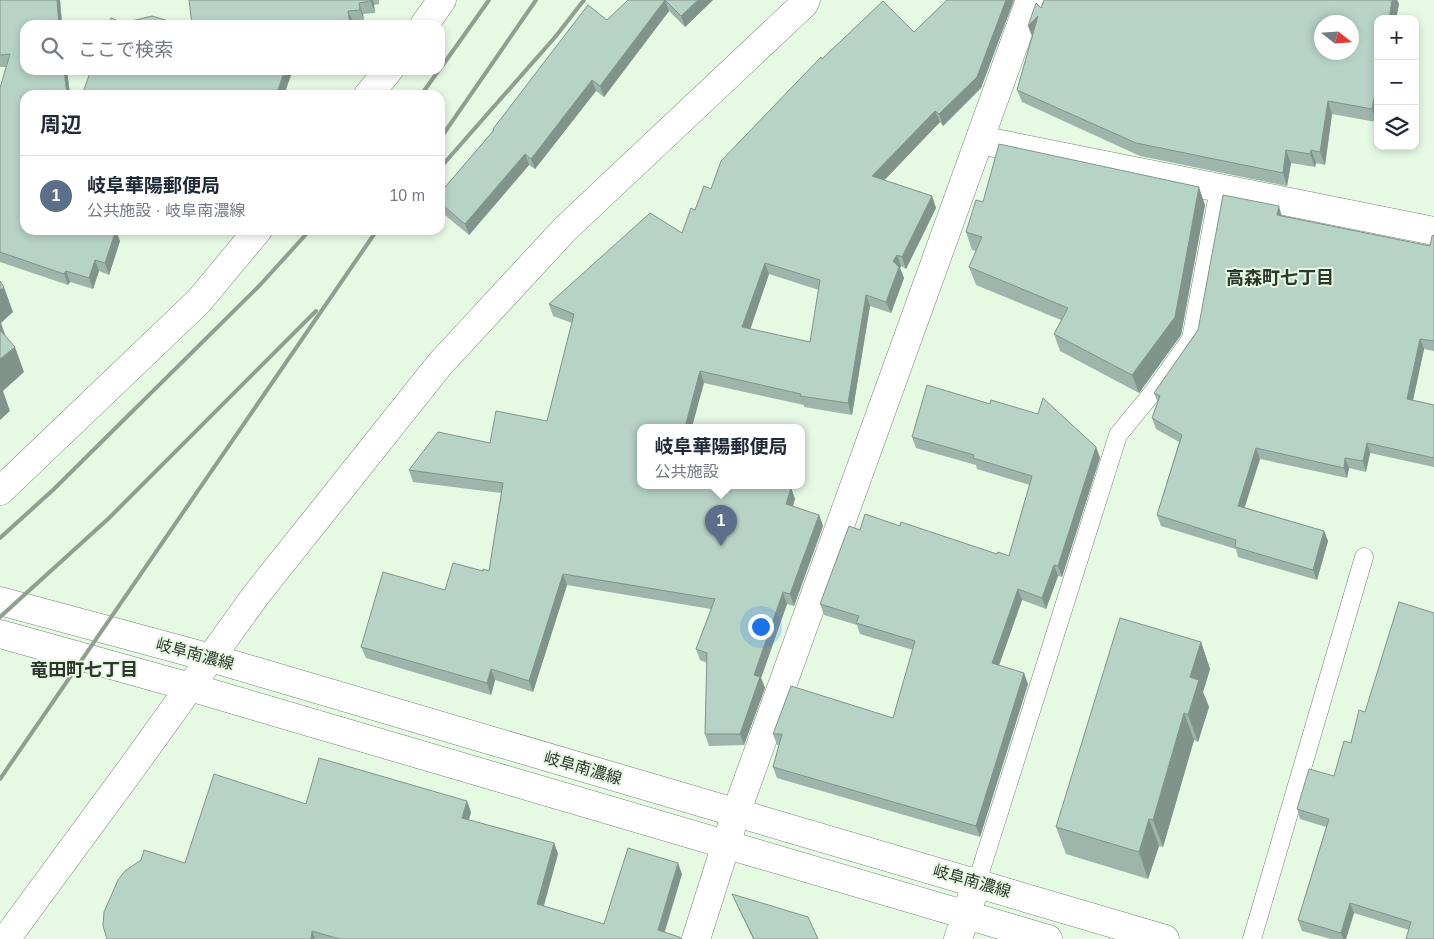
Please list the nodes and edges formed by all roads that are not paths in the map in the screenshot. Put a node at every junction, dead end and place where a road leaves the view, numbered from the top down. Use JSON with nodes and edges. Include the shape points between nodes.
{"nodes":[{"id":1,"x":442,"y":0,"type":"edge"},
{"id":2,"x":1030,"y":0,"type":"edge"},
{"id":3,"x":809,"y":1,"type":"edge"},
{"id":4,"x":428,"y":20,"type":"edge"},
{"id":5,"x":384,"y":75,"type":"edge"},
{"id":6,"x":372,"y":90,"type":"edge"},
{"id":7,"x":980,"y":140,"type":"junction"},
{"id":8,"x":1219,"y":189,"type":"junction"},
{"id":9,"x":1434,"y":231,"type":"edge"},
{"id":10,"x":254,"y":235,"type":"edge"},
{"id":11,"x":0,"y":491,"type":"edge"},
{"id":12,"x":1364,"y":557,"type":"dead end"},
{"id":13,"x":0,"y":602,"type":"edge"},
{"id":14,"x":0,"y":634,"type":"edge"},
{"id":15,"x":211,"y":658,"type":"junction"},
{"id":16,"x":190,"y":687,"type":"junction"},
{"id":17,"x":736,"y":813,"type":"junction"},
{"id":18,"x":727,"y":844,"type":"junction"},
{"id":19,"x":977,"y":882,"type":"junction"},
{"id":20,"x":962,"y":927,"type":"edge"},
{"id":21,"x":6,"y":939,"type":"edge"},
{"id":22,"x":696,"y":939,"type":"edge"},
{"id":23,"x":1048,"y":939,"type":"edge"},
{"id":24,"x":1165,"y":939,"type":"edge"},
{"id":25,"x":1252,"y":939,"type":"edge"}],
"edges":[{"from":1,"to":4,"type":"street"},
{"from":2,"to":7,"type":"street"},
{"from":3,"to":15,"type":"street","via":[[565,229],[440,364],[256,595]]},
{"from":5,"to":6,"type":"street"},
{"from":7,"to":8,"type":"street"},
{"from":7,"to":17,"type":"street"},
{"from":8,"to":9,"type":"street"},
{"from":8,"to":19,"type":"lane","via":[[1191,339],[1118,435]]},
{"from":10,"to":11,"type":"street","via":[[200,301]]},
{"from":12,"to":25,"type":"lane"},
{"from":13,"to":15,"type":"street","name":"岐阜南濃線"},
{"from":14,"to":16,"type":"street","name":"岐阜南濃線"},
{"from":15,"to":16,"type":"street"},
{"from":15,"to":17,"type":"street","name":"岐阜南濃線"},
{"from":16,"to":18,"type":"street","name":"岐阜南濃線"},
{"from":16,"to":21,"type":"street"},
{"from":17,"to":18,"type":"street"},
{"from":17,"to":19,"type":"street","name":"岐阜南濃線"},
{"from":18,"to":20,"type":"street","name":"岐阜南濃線"},
{"from":18,"to":22,"type":"street"},
{"from":19,"to":20,"type":"street"},
{"from":19,"to":24,"type":"street","name":"岐阜南濃線"},
{"from":20,"to":23,"type":"street","name":"岐阜南濃線"}]}
